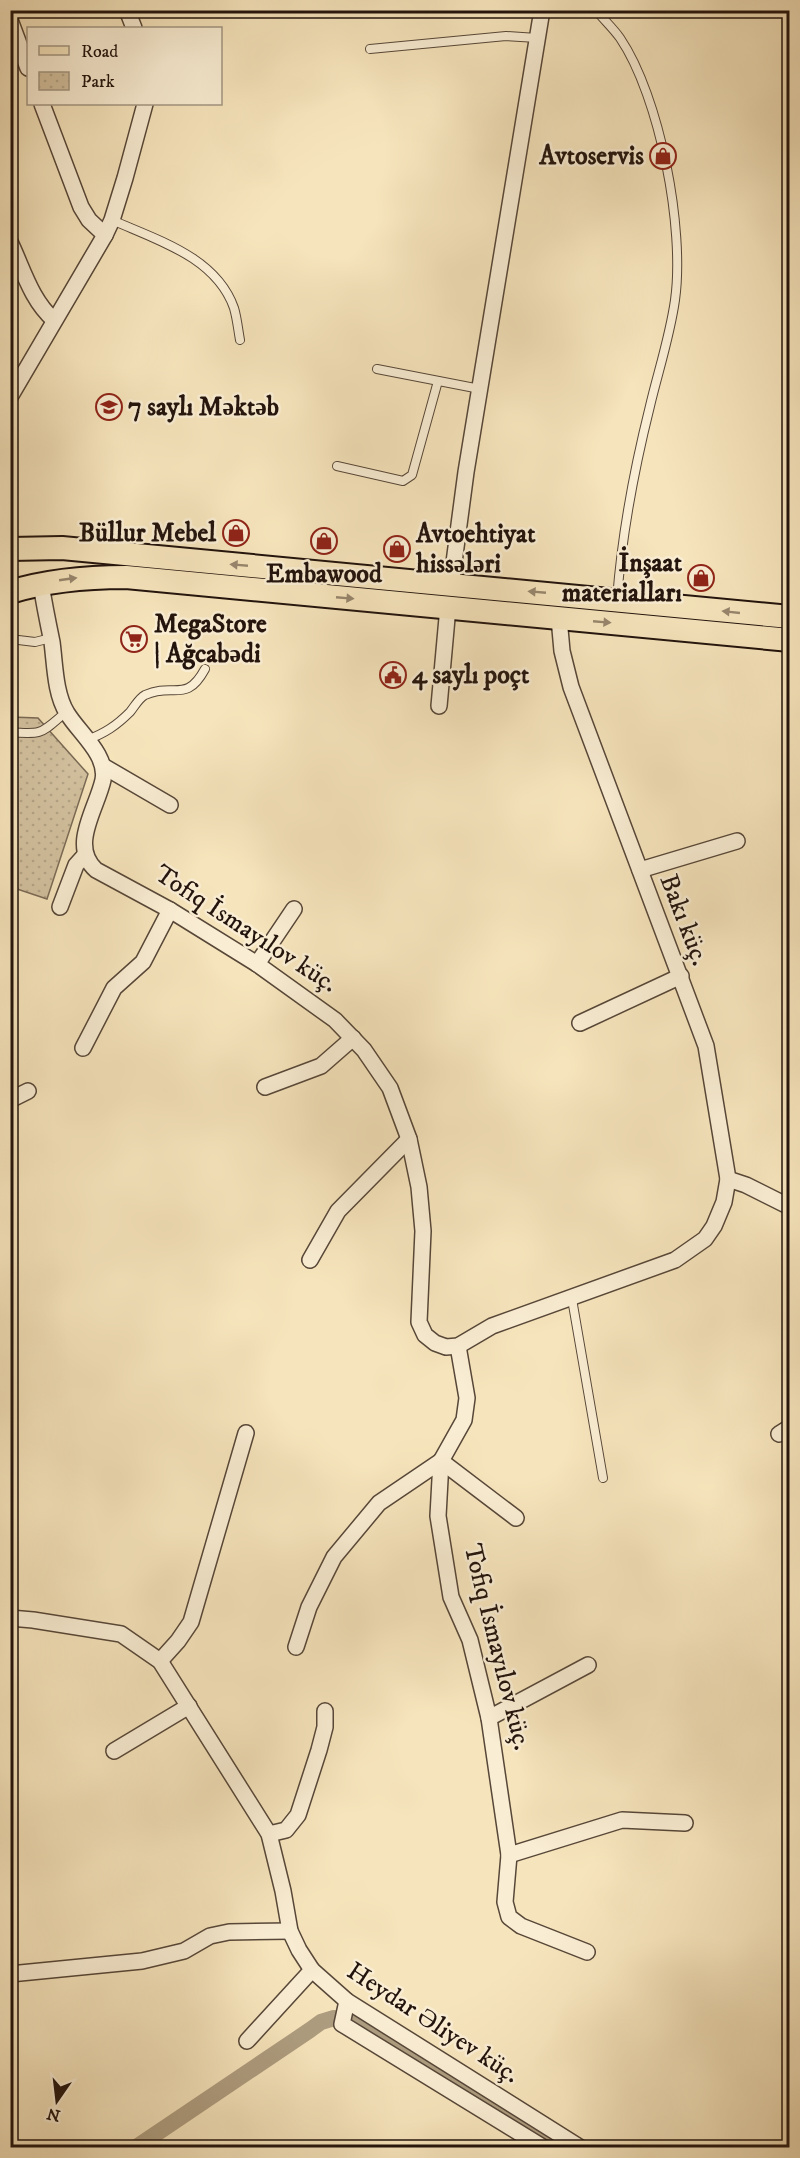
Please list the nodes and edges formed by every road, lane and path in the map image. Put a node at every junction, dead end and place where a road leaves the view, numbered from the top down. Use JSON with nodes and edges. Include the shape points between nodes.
{"nodes":[{"id":1,"x":127,"y":10,"type":"edge"},
{"id":2,"x":542,"y":10,"type":"edge"},
{"id":3,"x":596,"y":10,"type":"edge"},
{"id":4,"x":10,"y":20,"type":"edge"},
{"id":5,"x":134,"y":27,"type":"edge"},
{"id":6,"x":537,"y":38,"type":"junction"},
{"id":7,"x":370,"y":49,"type":"dead end"},
{"id":8,"x":27,"y":65,"type":"edge"},
{"id":9,"x":42,"y":105,"type":"edge"},
{"id":10,"x":145,"y":105,"type":"edge"},
{"id":11,"x":112,"y":220,"type":"junction"},
{"id":12,"x":105,"y":235,"type":"junction"},
{"id":13,"x":10,"y":242,"type":"edge"},
{"id":14,"x":54,"y":321,"type":"junction"},
{"id":15,"x":240,"y":340,"type":"dead end"},
{"id":16,"x":377,"y":369,"type":"dead end"},
{"id":17,"x":438,"y":381,"type":"junction"},
{"id":18,"x":480,"y":389,"type":"junction"},
{"id":19,"x":10,"y":397,"type":"edge"},
{"id":20,"x":337,"y":466,"type":"dead end"},
{"id":21,"x":10,"y":549,"type":"edge"},
{"id":22,"x":40,"y":584,"type":"junction"},
{"id":23,"x":451,"y":585,"type":"junction"},
{"id":24,"x":10,"y":592,"type":"edge"},
{"id":25,"x":617,"y":600,"type":"junction"},
{"id":26,"x":448,"y":607,"type":"junction"},
{"id":27,"x":559,"y":618,"type":"junction"},
{"id":28,"x":775,"y":623,"type":"edge"},
{"id":29,"x":51,"y":638,"type":"junction"},
{"id":30,"x":10,"y":639,"type":"edge"},
{"id":31,"x":789,"y":640,"type":"edge"},
{"id":32,"x":205,"y":669,"type":"dead end"},
{"id":33,"x":439,"y":706,"type":"dead end"},
{"id":34,"x":66,"y":712,"type":"junction"},
{"id":35,"x":10,"y":732,"type":"edge"},
{"id":36,"x":87,"y":740,"type":"junction"},
{"id":37,"x":103,"y":766,"type":"junction"},
{"id":38,"x":170,"y":805,"type":"dead end"},
{"id":39,"x":737,"y":841,"type":"dead end"},
{"id":40,"x":85,"y":855,"type":"junction"},
{"id":41,"x":640,"y":870,"type":"junction"},
{"id":42,"x":60,"y":908,"type":"dead end"},
{"id":43,"x":294,"y":909,"type":"dead end"},
{"id":44,"x":170,"y":910,"type":"junction"},
{"id":45,"x":257,"y":964,"type":"junction"},
{"id":46,"x":681,"y":976,"type":"junction"},
{"id":47,"x":580,"y":1023,"type":"dead end"},
{"id":48,"x":352,"y":1038,"type":"junction"},
{"id":49,"x":83,"y":1047,"type":"dead end"},
{"id":50,"x":265,"y":1087,"type":"dead end"},
{"id":51,"x":28,"y":1091,"type":"dead end"},
{"id":52,"x":10,"y":1100,"type":"edge"},
{"id":53,"x":409,"y":1139,"type":"junction"},
{"id":54,"x":728,"y":1179,"type":"junction"},
{"id":55,"x":789,"y":1207,"type":"edge"},
{"id":56,"x":310,"y":1260,"type":"dead end"},
{"id":57,"x":572,"y":1299,"type":"junction"},
{"id":58,"x":458,"y":1346,"type":"junction"},
{"id":59,"x":246,"y":1433,"type":"dead end"},
{"id":60,"x":441,"y":1461,"type":"junction"},
{"id":61,"x":603,"y":1478,"type":"dead end"},
{"id":62,"x":516,"y":1518,"type":"dead end"},
{"id":63,"x":10,"y":1618,"type":"edge"},
{"id":64,"x":297,"y":1647,"type":"dead end"},
{"id":65,"x":160,"y":1661,"type":"junction"},
{"id":66,"x":588,"y":1665,"type":"dead end"},
{"id":67,"x":189,"y":1706,"type":"junction"},
{"id":68,"x":325,"y":1711,"type":"dead end"},
{"id":69,"x":489,"y":1718,"type":"junction"},
{"id":70,"x":114,"y":1751,"type":"dead end"},
{"id":71,"x":685,"y":1823,"type":"dead end"},
{"id":72,"x":269,"y":1834,"type":"junction"},
{"id":73,"x":509,"y":1855,"type":"junction"},
{"id":74,"x":290,"y":1931,"type":"junction"},
{"id":75,"x":587,"y":1952,"type":"dead end"},
{"id":76,"x":312,"y":1970,"type":"junction"},
{"id":77,"x":10,"y":1974,"type":"edge"},
{"id":78,"x":347,"y":2001,"type":"junction"},
{"id":79,"x":247,"y":2042,"type":"dead end"},
{"id":80,"x":544,"y":2148,"type":"edge"},
{"id":81,"x":581,"y":2148,"type":"edge"}],
"edges":[{"from":1,"to":5,"type":"street"},
{"from":2,"to":6,"type":"street"},
{"from":3,"to":25,"type":"lane","via":[[620,38],[645,88],[668,169],[679,255],[675,301],[630,497]]},
{"from":4,"to":8,"type":"street"},
{"from":6,"to":7,"type":"lane","via":[[506,36]]},
{"from":6,"to":18,"type":"street"},
{"from":9,"to":12,"type":"street","via":[[81,207]]},
{"from":10,"to":11,"type":"street"},
{"from":11,"to":12,"type":"street"},
{"from":11,"to":15,"type":"lane","via":[[185,252],[219,280],[234,307]]},
{"from":12,"to":14,"type":"street"},
{"from":13,"to":14,"type":"street","via":[[42,310]]},
{"from":14,"to":19,"type":"street"},
{"from":16,"to":17,"type":"lane"},
{"from":17,"to":18,"type":"lane"},
{"from":17,"to":20,"type":"lane","via":[[412,475],[403,481]]},
{"from":18,"to":23,"type":"street"},
{"from":23,"to":21,"type":"main road","one_way":true,"via":[[62,548]]},
{"from":22,"to":24,"type":"main road"},
{"from":22,"to":26,"type":"main road","one_way":true,"via":[[87,576],[126,577]]},
{"from":22,"to":29,"type":"street"},
{"from":25,"to":23,"type":"main road","one_way":true},
{"from":23,"to":26,"type":"main road"},
{"from":28,"to":25,"type":"main road","one_way":true},
{"from":26,"to":27,"type":"main road"},
{"from":26,"to":33,"type":"street"},
{"from":27,"to":28,"type":"main road","one_way":true},
{"from":27,"to":41,"type":"street","name":"Bakı küç.","via":[[571,687]]},
{"from":28,"to":31,"type":"main road"},
{"from":29,"to":30,"type":"lane","via":[[35,642]]},
{"from":29,"to":34,"type":"street","via":[[59,693]]},
{"from":32,"to":36,"type":"lane","via":[[197,684],[183,691],[162,690],[143,695],[108,732]]},
{"from":34,"to":35,"type":"lane","via":[[42,732]]},
{"from":34,"to":36,"type":"street"},
{"from":36,"to":37,"type":"street"},
{"from":37,"to":38,"type":"street"},
{"from":37,"to":40,"type":"street","via":[[103,779],[85,836]]},
{"from":39,"to":41,"type":"street"},
{"from":40,"to":42,"type":"street","via":[[76,865]]},
{"from":40,"to":44,"type":"street","name":"Tofiq İsmayılov küç.","via":[[96,870]]},
{"from":41,"to":46,"type":"street","name":"Bakı küç."},
{"from":43,"to":45,"type":"street"},
{"from":44,"to":45,"type":"street","name":"Tofiq İsmayılov küç."},
{"from":44,"to":49,"type":"street","via":[[143,962],[114,988]]},
{"from":45,"to":48,"type":"street","name":"Tofiq İsmayılov küç.","via":[[335,1020]]},
{"from":46,"to":47,"type":"street"},
{"from":46,"to":54,"type":"street","name":"Bakı küç.","via":[[706,1046]]},
{"from":48,"to":50,"type":"street","via":[[321,1066]]},
{"from":48,"to":53,"type":"street","name":"Tofiq İsmayılov küç.","via":[[390,1088]]},
{"from":51,"to":52,"type":"street"},
{"from":53,"to":56,"type":"street","via":[[338,1210]]},
{"from":53,"to":58,"type":"street","name":"Tofiq İsmayılov küç.","via":[[423,1231],[419,1322],[425,1335],[435,1343]]},
{"from":54,"to":55,"type":"street"},
{"from":54,"to":57,"type":"street","via":[[714,1226],[690,1251]]},
{"from":57,"to":58,"type":"street","via":[[492,1326]]},
{"from":57,"to":61,"type":"lane"},
{"from":58,"to":60,"type":"street","name":"Tofiq İsmayılov küç.","via":[[467,1398],[464,1420]]},
{"from":59,"to":65,"type":"street","via":[[190,1622]]},
{"from":60,"to":62,"type":"street"},
{"from":60,"to":64,"type":"street","via":[[379,1503],[334,1557],[309,1606]]},
{"from":60,"to":69,"type":"street","name":"Tofiq İsmayılov küç.","via":[[438,1516],[451,1597],[470,1640]]},
{"from":63,"to":65,"type":"street","name":"Heydar Əliyev küç.","via":[[121,1634]]},
{"from":65,"to":67,"type":"street","name":"Heydar Əliyev küç."},
{"from":66,"to":69,"type":"street"},
{"from":67,"to":70,"type":"street"},
{"from":67,"to":72,"type":"street","name":"Heydar Əliyev küç."},
{"from":68,"to":72,"type":"street","via":[[325,1727],[298,1815],[286,1830]]},
{"from":69,"to":73,"type":"street","name":"Tofiq İsmayılov küç."},
{"from":71,"to":73,"type":"street","via":[[622,1820]]},
{"from":72,"to":74,"type":"street","name":"Heydar Əliyev küç."},
{"from":73,"to":75,"type":"street","name":"Tofiq İsmayılov küç.","via":[[505,1902],[509,1917]]},
{"from":74,"to":76,"type":"street","name":"Heydar Əliyev küç."},
{"from":74,"to":77,"type":"street","via":[[219,1934],[184,1951],[142,1961]]},
{"from":76,"to":78,"type":"street","name":"Heydar Əliyev küç."},
{"from":76,"to":79,"type":"street"},
{"from":78,"to":80,"type":"street","via":[[342,2024]]},
{"from":78,"to":81,"type":"street","name":"Heydar Əliyev küç."}]}
